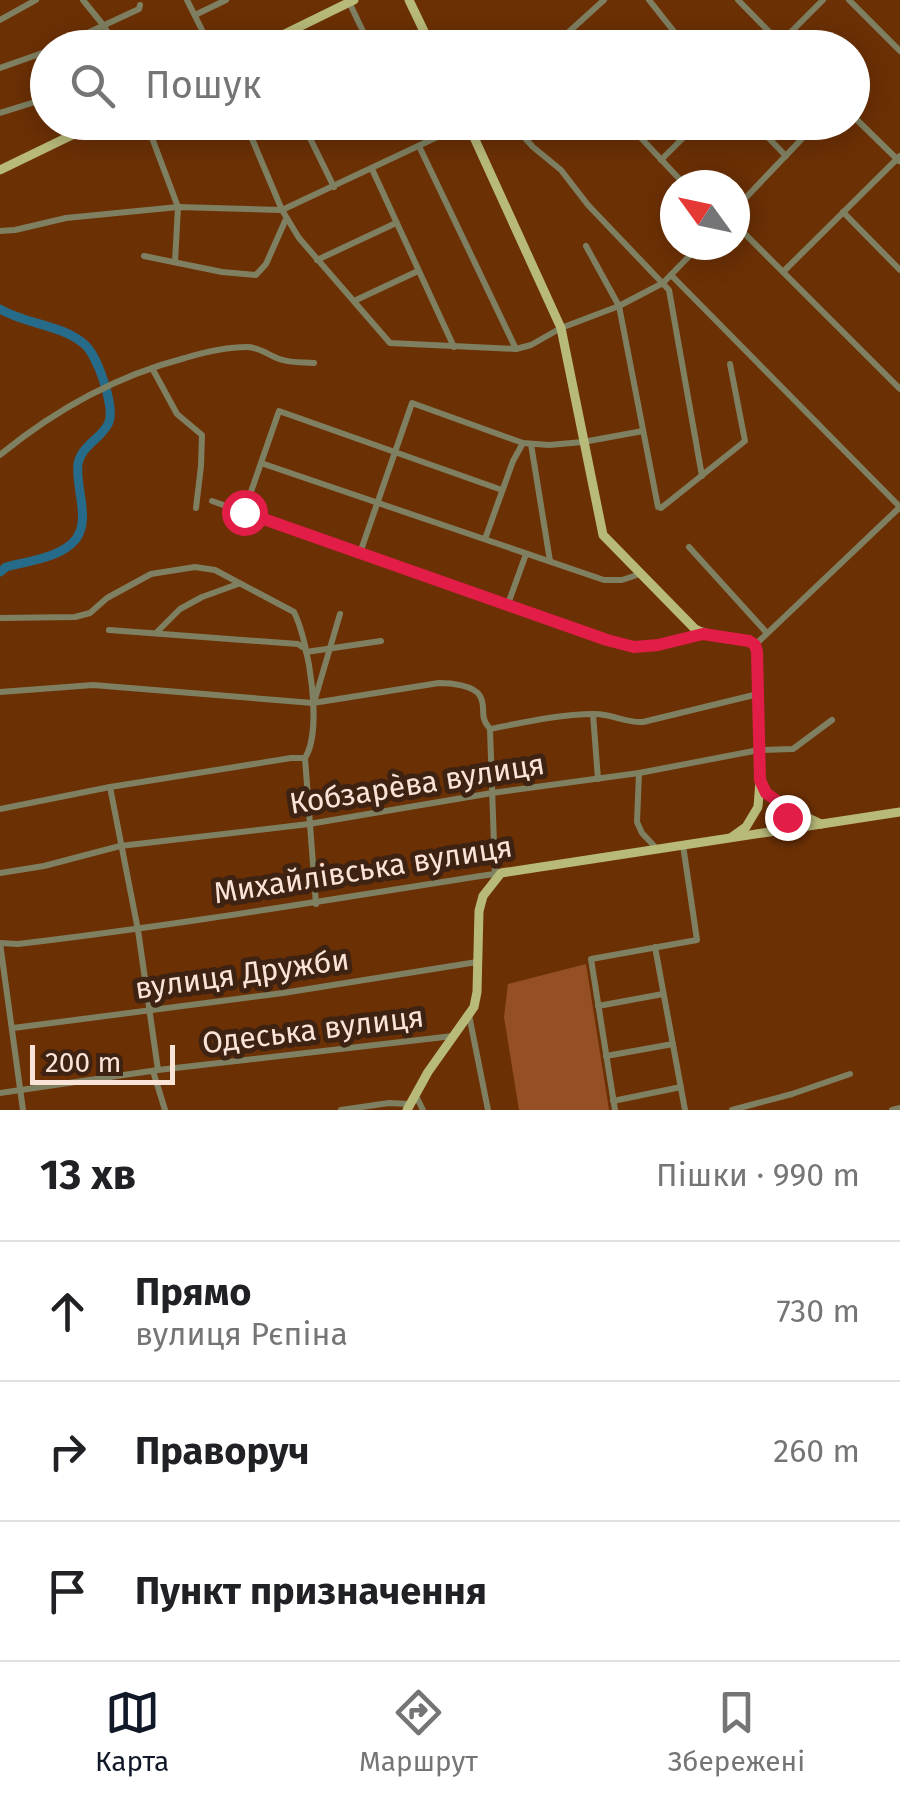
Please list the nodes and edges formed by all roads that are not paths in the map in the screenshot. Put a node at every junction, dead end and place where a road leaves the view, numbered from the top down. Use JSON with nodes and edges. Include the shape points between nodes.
{"nodes":[{"id":1,"x":36,"y":0,"type":"edge"},
{"id":2,"x":83,"y":0,"type":"edge"},
{"id":3,"x":187,"y":0,"type":"edge"},
{"id":4,"x":226,"y":0,"type":"edge"},
{"id":5,"x":409,"y":0,"type":"edge"},
{"id":6,"x":604,"y":0,"type":"edge"},
{"id":7,"x":648,"y":0,"type":"edge"},
{"id":8,"x":738,"y":0,"type":"edge"},
{"id":9,"x":823,"y":0,"type":"edge"},
{"id":10,"x":850,"y":0,"type":"edge"},
{"id":11,"x":352,"y":1,"type":"edge"},
{"id":12,"x":140,"y":5,"type":"dead end"},
{"id":13,"x":195,"y":15,"type":"junction"},
{"id":14,"x":0,"y":20,"type":"edge"},
{"id":15,"x":104,"y":26,"type":"junction"},
{"id":16,"x":95,"y":30,"type":"edge"},
{"id":17,"x":106,"y":30,"type":"edge"},
{"id":18,"x":203,"y":30,"type":"edge"},
{"id":19,"x":293,"y":30,"type":"edge"},
{"id":20,"x":364,"y":30,"type":"edge"},
{"id":21,"x":424,"y":30,"type":"edge"},
{"id":22,"x":571,"y":30,"type":"edge"},
{"id":23,"x":672,"y":30,"type":"edge"},
{"id":24,"x":765,"y":30,"type":"edge"},
{"id":25,"x":795,"y":30,"type":"edge"},
{"id":26,"x":900,"y":51,"type":"edge"},
{"id":27,"x":30,"y":57,"type":"edge"},
{"id":28,"x":0,"y":68,"type":"edge"},
{"id":29,"x":30,"y":104,"type":"edge"},
{"id":30,"x":0,"y":113,"type":"edge"},
{"id":31,"x":870,"y":132,"type":"edge"},
{"id":32,"x":62,"y":140,"type":"edge"},
{"id":33,"x":153,"y":140,"type":"edge"},
{"id":34,"x":252,"y":140,"type":"edge"},
{"id":35,"x":311,"y":140,"type":"edge"},
{"id":36,"x":432,"y":140,"type":"edge"},
{"id":37,"x":476,"y":140,"type":"edge"},
{"id":38,"x":526,"y":140,"type":"edge"},
{"id":39,"x":643,"y":140,"type":"edge"},
{"id":40,"x":681,"y":140,"type":"edge"},
{"id":41,"x":770,"y":140,"type":"edge"},
{"id":42,"x":801,"y":140,"type":"edge"},
{"id":43,"x":419,"y":146,"type":"junction"},
{"id":44,"x":786,"y":156,"type":"junction"},
{"id":45,"x":899,"y":159,"type":"edge"},
{"id":46,"x":661,"y":160,"type":"junction"},
{"id":47,"x":372,"y":169,"type":"junction"},
{"id":48,"x":0,"y":170,"type":"edge"},
{"id":49,"x":671,"y":170,"type":"edge"},
{"id":50,"x":334,"y":187,"type":"junction"},
{"id":51,"x":750,"y":193,"type":"edge"},
{"id":52,"x":178,"y":207,"type":"junction"},
{"id":53,"x":843,"y":212,"type":"junction"},
{"id":54,"x":284,"y":214,"type":"junction"},
{"id":55,"x":396,"y":222,"type":"junction"},
{"id":56,"x":0,"y":231,"type":"edge"},
{"id":57,"x":750,"y":239,"type":"edge"},
{"id":58,"x":586,"y":246,"type":"dead end"},
{"id":59,"x":144,"y":256,"type":"dead end"},
{"id":60,"x":317,"y":260,"type":"junction"},
{"id":61,"x":686,"y":260,"type":"edge"},
{"id":62,"x":175,"y":262,"type":"junction"},
{"id":63,"x":900,"y":270,"type":"edge"},
{"id":64,"x":418,"y":271,"type":"junction"},
{"id":65,"x":783,"y":272,"type":"junction"},
{"id":66,"x":671,"y":275,"type":"junction"},
{"id":67,"x":663,"y":283,"type":"junction"},
{"id":68,"x":354,"y":301,"type":"junction"},
{"id":69,"x":619,"y":306,"type":"junction"},
{"id":70,"x":561,"y":328,"type":"junction"},
{"id":71,"x":455,"y":348,"type":"junction"},
{"id":72,"x":516,"y":349,"type":"junction"},
{"id":73,"x":314,"y":363,"type":"dead end"},
{"id":74,"x":730,"y":364,"type":"dead end"},
{"id":75,"x":152,"y":368,"type":"junction"},
{"id":76,"x":900,"y":389,"type":"edge"},
{"id":77,"x":643,"y":431,"type":"junction"},
{"id":78,"x":584,"y":442,"type":"junction"},
{"id":79,"x":527,"y":443,"type":"junction"},
{"id":80,"x":396,"y":452,"type":"junction"},
{"id":81,"x":0,"y":455,"type":"edge"},
{"id":82,"x":261,"y":462,"type":"junction"},
{"id":83,"x":702,"y":476,"type":"junction"},
{"id":84,"x":502,"y":490,"type":"junction"},
{"id":85,"x":212,"y":500,"type":"dead end"},
{"id":86,"x":378,"y":503,"type":"junction"},
{"id":87,"x":900,"y":507,"type":"edge"},
{"id":88,"x":196,"y":508,"type":"dead end"},
{"id":89,"x":244,"y":512,"type":"junction"},
{"id":90,"x":484,"y":540,"type":"junction"},
{"id":91,"x":689,"y":547,"type":"dead end"},
{"id":92,"x":360,"y":553,"type":"junction"},
{"id":93,"x":526,"y":554,"type":"junction"},
{"id":94,"x":550,"y":561,"type":"junction"},
{"id":95,"x":641,"y":574,"type":"junction"},
{"id":96,"x":240,"y":583,"type":"junction"},
{"id":97,"x":508,"y":604,"type":"junction"},
{"id":98,"x":340,"y":614,"type":"dead end"},
{"id":99,"x":0,"y":618,"type":"edge"},
{"id":100,"x":108,"y":630,"type":"dead end"},
{"id":101,"x":767,"y":633,"type":"junction"},
{"id":102,"x":155,"y":634,"type":"junction"},
{"id":103,"x":703,"y":634,"type":"junction"},
{"id":104,"x":381,"y":641,"type":"dead end"},
{"id":105,"x":755,"y":645,"type":"junction"},
{"id":106,"x":305,"y":650,"type":"junction"},
{"id":107,"x":328,"y":650,"type":"junction"},
{"id":108,"x":0,"y":692,"type":"edge"},
{"id":109,"x":758,"y":694,"type":"junction"},
{"id":110,"x":314,"y":703,"type":"junction"},
{"id":111,"x":593,"y":714,"type":"junction"},
{"id":112,"x":832,"y":720,"type":"dead end"},
{"id":113,"x":490,"y":729,"type":"junction"},
{"id":114,"x":759,"y":750,"type":"junction"},
{"id":115,"x":305,"y":758,"type":"junction"},
{"id":116,"x":639,"y":772,"type":"junction"},
{"id":117,"x":598,"y":779,"type":"junction"},
{"id":118,"x":760,"y":780,"type":"junction"},
{"id":119,"x":110,"y":787,"type":"junction"},
{"id":120,"x":492,"y":793,"type":"junction"},
{"id":121,"x":778,"y":801,"type":"junction"},
{"id":122,"x":0,"y":809,"type":"edge"},
{"id":123,"x":757,"y":809,"type":"junction"},
{"id":124,"x":900,"y":812,"type":"edge"},
{"id":125,"x":309,"y":824,"type":"junction"},
{"id":126,"x":824,"y":825,"type":"junction"},
{"id":127,"x":775,"y":830,"type":"junction"},
{"id":128,"x":732,"y":837,"type":"junction"},
{"id":129,"x":683,"y":845,"type":"junction"},
{"id":130,"x":120,"y":846,"type":"junction"},
{"id":131,"x":657,"y":849,"type":"junction"},
{"id":132,"x":0,"y":873,"type":"edge"},
{"id":133,"x":498,"y":874,"type":"junction"},
{"id":134,"x":476,"y":877,"type":"junction"},
{"id":135,"x":483,"y":896,"type":"junction"},
{"id":136,"x":316,"y":904,"type":"junction"},
{"id":137,"x":138,"y":930,"type":"junction"},
{"id":138,"x":0,"y":943,"type":"edge"},
{"id":139,"x":655,"y":948,"type":"junction"},
{"id":140,"x":477,"y":962,"type":"junction"},
{"id":141,"x":663,"y":994,"type":"junction"},
{"id":142,"x":598,"y":1006,"type":"junction"},
{"id":143,"x":150,"y":1010,"type":"junction"},
{"id":144,"x":469,"y":1015,"type":"junction"},
{"id":145,"x":12,"y":1028,"type":"junction"},
{"id":146,"x":454,"y":1036,"type":"junction"},
{"id":147,"x":673,"y":1044,"type":"junction"},
{"id":148,"x":606,"y":1056,"type":"junction"},
{"id":149,"x":156,"y":1070,"type":"junction"},
{"id":150,"x":850,"y":1074,"type":"dead end"},
{"id":151,"x":681,"y":1087,"type":"junction"},
{"id":152,"x":20,"y":1089,"type":"junction"},
{"id":153,"x":0,"y":1093,"type":"edge"},
{"id":154,"x":411,"y":1103,"type":"edge"},
{"id":155,"x":614,"y":1106,"type":"edge"},
{"id":156,"x":900,"y":1108,"type":"edge"},
{"id":157,"x":23,"y":1110,"type":"edge"},
{"id":158,"x":164,"y":1110,"type":"edge"},
{"id":159,"x":341,"y":1110,"type":"edge"},
{"id":160,"x":423,"y":1110,"type":"edge"},
{"id":161,"x":488,"y":1110,"type":"edge"},
{"id":162,"x":685,"y":1110,"type":"edge"},
{"id":163,"x":732,"y":1110,"type":"edge"},
{"id":164,"x":892,"y":1110,"type":"edge"}],
"edges":[{"from":1,"to":14,"type":"street"},
{"from":2,"to":15,"type":"street"},
{"from":3,"to":13,"type":"street"},
{"from":4,"to":13,"type":"street"},
{"from":5,"to":21,"type":"main road"},
{"from":6,"to":22,"type":"street"},
{"from":7,"to":23,"type":"street"},
{"from":8,"to":24,"type":"street"},
{"from":9,"to":25,"type":"street"},
{"from":10,"to":26,"type":"street"},
{"from":11,"to":19,"type":"main road"},
{"from":11,"to":20,"type":"street"},
{"from":12,"to":15,"type":"street"},
{"from":13,"to":18,"type":"street"},
{"from":15,"to":16,"type":"street"},
{"from":15,"to":17,"type":"street"},
{"from":27,"to":28,"type":"street"},
{"from":29,"to":30,"type":"street"},
{"from":31,"to":45,"type":"street"},
{"from":32,"to":48,"type":"main road"},
{"from":33,"to":52,"type":"street"},
{"from":34,"to":54,"type":"street"},
{"from":35,"to":50,"type":"street"},
{"from":36,"to":43,"type":"street"},
{"from":37,"to":70,"type":"main road"},
{"from":38,"to":67,"type":"street"},
{"from":39,"to":46,"type":"street"},
{"from":40,"to":46,"type":"street"},
{"from":41,"to":44,"type":"street"},
{"from":42,"to":44,"type":"street"},
{"from":43,"to":47,"type":"street"},
{"from":43,"to":72,"type":"street"},
{"from":44,"to":51,"type":"street"},
{"from":45,"to":53,"type":"street"},
{"from":46,"to":49,"type":"street"},
{"from":47,"to":50,"type":"street"},
{"from":47,"to":55,"type":"street"},
{"from":50,"to":54,"type":"street"},
{"from":52,"to":54,"type":"street"},
{"from":52,"to":56,"type":"street"},
{"from":52,"to":62,"type":"street"},
{"from":53,"to":63,"type":"street"},
{"from":53,"to":65,"type":"street"},
{"from":54,"to":60,"type":"street"},
{"from":54,"to":62,"type":"street","via":[[256,275]]},
{"from":55,"to":60,"type":"street"},
{"from":55,"to":64,"type":"street"},
{"from":57,"to":65,"type":"street"},
{"from":58,"to":69,"type":"street"},
{"from":59,"to":62,"type":"street"},
{"from":60,"to":68,"type":"street"},
{"from":61,"to":66,"type":"street"},
{"from":64,"to":68,"type":"street"},
{"from":64,"to":71,"type":"street"},
{"from":65,"to":76,"type":"street"},
{"from":66,"to":67,"type":"street"},
{"from":66,"to":87,"type":"street"},
{"from":67,"to":69,"type":"street"},
{"from":67,"to":83,"type":"street"},
{"from":68,"to":71,"type":"street","via":[[389,342]]},
{"from":69,"to":70,"type":"street"},
{"from":69,"to":77,"type":"street"},
{"from":70,"to":72,"type":"street"},
{"from":70,"to":78,"type":"main road"},
{"from":71,"to":72,"type":"street"},
{"from":73,"to":75,"type":"street","via":[[250,347]]},
{"from":74,"to":83,"type":"street","via":[[745,441]]},
{"from":75,"to":81,"type":"street","via":[[93,392]]},
{"from":75,"to":88,"type":"street","via":[[177,414],[202,435]]},
{"from":77,"to":78,"type":"street"},
{"from":77,"to":83,"type":"street","via":[[658,507]]},
{"from":78,"to":79,"type":"street"},
{"from":78,"to":95,"type":"main road","via":[[603,534]]},
{"from":79,"to":80,"type":"street","via":[[412,403]]},
{"from":79,"to":84,"type":"street"},
{"from":79,"to":94,"type":"street"},
{"from":80,"to":82,"type":"street","via":[[279,412]]},
{"from":80,"to":84,"type":"street"},
{"from":80,"to":86,"type":"street"},
{"from":82,"to":86,"type":"street"},
{"from":82,"to":89,"type":"street"},
{"from":84,"to":90,"type":"street"},
{"from":85,"to":89,"type":"street"},
{"from":86,"to":90,"type":"street"},
{"from":86,"to":92,"type":"street"},
{"from":87,"to":101,"type":"street"},
{"from":89,"to":92,"type":"street"},
{"from":90,"to":93,"type":"street"},
{"from":91,"to":101,"type":"street"},
{"from":92,"to":97,"type":"street"},
{"from":93,"to":94,"type":"street"},
{"from":93,"to":97,"type":"street"},
{"from":94,"to":95,"type":"street","via":[[604,580]]},
{"from":95,"to":103,"type":"main road"},
{"from":96,"to":99,"type":"street","via":[[194,567],[151,574],[90,613]]},
{"from":96,"to":102,"type":"street","via":[[180,608]]},
{"from":96,"to":106,"type":"street","via":[[294,612]]},
{"from":97,"to":103,"type":"street","via":[[634,647]]},
{"from":98,"to":107,"type":"street"},
{"from":100,"to":102,"type":"street"},
{"from":101,"to":105,"type":"street"},
{"from":102,"to":106,"type":"street","via":[[298,644]]},
{"from":103,"to":105,"type":"main road"},
{"from":104,"to":107,"type":"street"},
{"from":105,"to":109,"type":"main road"},
{"from":106,"to":107,"type":"street"},
{"from":106,"to":110,"type":"street"},
{"from":107,"to":110,"type":"street"},
{"from":108,"to":110,"type":"street","via":[[93,685]]},
{"from":109,"to":111,"type":"street","via":[[642,722]]},
{"from":109,"to":114,"type":"main road"},
{"from":110,"to":113,"type":"street","via":[[452,683],[479,695]]},
{"from":110,"to":115,"type":"street","via":[[312,748]]},
{"from":111,"to":113,"type":"street"},
{"from":111,"to":117,"type":"street"},
{"from":112,"to":114,"type":"street","name":"Кобзарèва вулиця","via":[[793,749]]},
{"from":113,"to":120,"type":"street"},
{"from":114,"to":116,"type":"street","name":"Кобзарèва вулиця"},
{"from":114,"to":118,"type":"main road"},
{"from":115,"to":119,"type":"street"},
{"from":115,"to":125,"type":"street"},
{"from":116,"to":117,"type":"street","name":"Кобзарèва вулиця"},
{"from":116,"to":131,"type":"street","via":[[638,822]]},
{"from":117,"to":120,"type":"street","name":"Кобзарèва вулиця"},
{"from":118,"to":121,"type":"main road"},
{"from":118,"to":123,"type":"main road"},
{"from":119,"to":122,"type":"street"},
{"from":119,"to":130,"type":"street"},
{"from":120,"to":125,"type":"street","name":"Кобзарèва вулиця"},
{"from":120,"to":133,"type":"street"},
{"from":121,"to":123,"type":"main road","via":[[766,800]]},
{"from":121,"to":126,"type":"main road"},
{"from":121,"to":127,"type":"main road","via":[[787,817]]},
{"from":123,"to":127,"type":"main road","via":[[759,825]]},
{"from":123,"to":128,"type":"main road"},
{"from":124,"to":126,"type":"main road","name":"Михайлівська вулиця"},
{"from":125,"to":130,"type":"street","name":"Кобзарèва вулиця"},
{"from":125,"to":136,"type":"street"},
{"from":126,"to":127,"type":"main road","name":"Михайлівська вулиця"},
{"from":127,"to":128,"type":"main road","name":"Михайлівська вулиця"},
{"from":128,"to":129,"type":"main road","name":"Михайлівська вулиця"},
{"from":129,"to":131,"type":"main road","name":"Михайлівська вулиця"},
{"from":129,"to":139,"type":"street","via":[[697,940]]},
{"from":130,"to":132,"type":"street","name":"Кобзарèва вулиця"},
{"from":130,"to":137,"type":"street"},
{"from":131,"to":133,"type":"main road","name":"Михайлівська вулиця"},
{"from":133,"to":134,"type":"street","name":"Михайлівська вулиця"},
{"from":133,"to":135,"type":"main road"},
{"from":134,"to":135,"type":"street"},
{"from":134,"to":136,"type":"street","name":"Михайлівська вулиця"},
{"from":135,"to":140,"type":"main road"},
{"from":136,"to":137,"type":"street","name":"Михайлівська вулиця"},
{"from":137,"to":138,"type":"street","name":"Михайлівська вулиця"},
{"from":137,"to":143,"type":"street"},
{"from":138,"to":145,"type":"street"},
{"from":139,"to":141,"type":"street"},
{"from":139,"to":142,"type":"street","via":[[591,958]]},
{"from":140,"to":143,"type":"street","name":"вулиця Дружби"},
{"from":140,"to":144,"type":"main road","via":[[478,992]]},
{"from":141,"to":142,"type":"street"},
{"from":141,"to":147,"type":"street"},
{"from":142,"to":148,"type":"street"},
{"from":143,"to":145,"type":"street","name":"вулиця Дружби"},
{"from":143,"to":149,"type":"street"},
{"from":144,"to":146,"type":"main road"},
{"from":144,"to":161,"type":"street"},
{"from":145,"to":152,"type":"street"},
{"from":146,"to":149,"type":"street","name":"Одеська вулиця"},
{"from":146,"to":154,"type":"main road"},
{"from":147,"to":148,"type":"street"},
{"from":147,"to":151,"type":"street"},
{"from":148,"to":155,"type":"street"},
{"from":149,"to":152,"type":"street","name":"Одеська вулиця"},
{"from":149,"to":158,"type":"street"},
{"from":150,"to":163,"type":"street"},
{"from":151,"to":155,"type":"street"},
{"from":151,"to":162,"type":"street"},
{"from":152,"to":153,"type":"street","name":"Одеська вулиця"},
{"from":152,"to":157,"type":"street"},
{"from":154,"to":159,"type":"street"},
{"from":154,"to":160,"type":"street"},
{"from":156,"to":164,"type":"street"}]}
